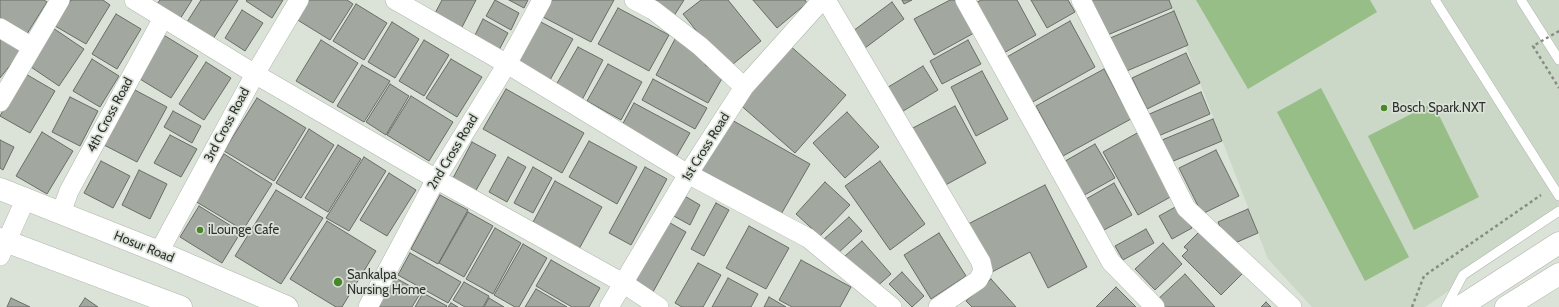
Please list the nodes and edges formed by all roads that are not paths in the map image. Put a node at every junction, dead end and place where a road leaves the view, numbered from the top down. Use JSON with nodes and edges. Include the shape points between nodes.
{"nodes":[{"id":1,"x":60,"y":0,"type":"edge"},
{"id":2,"x":134,"y":0,"type":"edge"},
{"id":3,"x":299,"y":0,"type":"edge"},
{"id":4,"x":395,"y":0,"type":"edge"},
{"id":5,"x":542,"y":0,"type":"edge"},
{"id":6,"x":634,"y":0,"type":"edge"},
{"id":7,"x":822,"y":0,"type":"edge"},
{"id":8,"x":826,"y":0,"type":"edge"},
{"id":9,"x":965,"y":0,"type":"edge"},
{"id":10,"x":1081,"y":0,"type":"edge"},
{"id":11,"x":1435,"y":0,"type":"edge"},
{"id":12,"x":1521,"y":0,"type":"edge"},
{"id":13,"x":162,"y":18,"type":"junction"},
{"id":14,"x":0,"y":28,"type":"edge"},
{"id":15,"x":32,"y":48,"type":"junction"},
{"id":16,"x":1559,"y":60,"type":"edge"},
{"id":17,"x":507,"y":64,"type":"junction"},
{"id":18,"x":255,"y":74,"type":"junction"},
{"id":19,"x":744,"y":86,"type":"junction"},
{"id":20,"x":0,"y":102,"type":"edge"},
{"id":21,"x":688,"y":174,"type":"junction"},
{"id":22,"x":436,"y":179,"type":"junction"},
{"id":23,"x":0,"y":189,"type":"edge"},
{"id":24,"x":1559,"y":196,"type":"edge"},
{"id":25,"x":26,"y":198,"type":"junction"},
{"id":26,"x":1559,"y":211,"type":"edge"},
{"id":27,"x":60,"y":213,"type":"junction"},
{"id":28,"x":1559,"y":243,"type":"edge"},
{"id":29,"x":2,"y":246,"type":"edge"},
{"id":30,"x":159,"y":252,"type":"junction"},
{"id":31,"x":1559,"y":274,"type":"edge"},
{"id":32,"x":623,"y":283,"type":"junction"},
{"id":33,"x":181,"y":307,"type":"edge"},
{"id":34,"x":287,"y":307,"type":"edge"},
{"id":35,"x":368,"y":307,"type":"edge"},
{"id":36,"x":609,"y":307,"type":"edge"},
{"id":37,"x":659,"y":307,"type":"edge"},
{"id":38,"x":892,"y":307,"type":"edge"},
{"id":39,"x":938,"y":307,"type":"edge"},
{"id":40,"x":1155,"y":307,"type":"edge"},
{"id":41,"x":1292,"y":307,"type":"edge"},
{"id":42,"x":1446,"y":307,"type":"edge"},
{"id":43,"x":1460,"y":307,"type":"edge"},
{"id":44,"x":1506,"y":307,"type":"edge"}],
"edges":[{"from":1,"to":15,"type":"street"},
{"from":2,"to":13,"type":"street"},
{"from":3,"to":18,"type":"street","name":"3rd Cross Road"},
{"from":4,"to":17,"type":"street"},
{"from":5,"to":17,"type":"street","name":"2nd Cross Road"},
{"from":6,"to":19,"type":"street","via":[[653,10],[700,46]]},
{"from":7,"to":19,"type":"street","name":"1st Cross Road"},
{"from":8,"to":39,"type":"street","via":[[981,262],[983,271],[978,280]]},
{"from":9,"to":40,"type":"street","via":[[1111,262]]},
{"from":10,"to":41,"type":"street","via":[[1186,208]]},
{"from":11,"to":24,"type":"lane"},
{"from":12,"to":16,"type":"lane"},
{"from":13,"to":18,"type":"street"},
{"from":13,"to":27,"type":"street","name":"4th Cross Road","via":[[69,191]]},
{"from":14,"to":15,"type":"street"},
{"from":15,"to":20,"type":"street"},
{"from":17,"to":21,"type":"street"},
{"from":17,"to":22,"type":"street","name":"2nd Cross Road"},
{"from":18,"to":22,"type":"street"},
{"from":18,"to":30,"type":"street","name":"3rd Cross Road"},
{"from":19,"to":21,"type":"street","name":"1st Cross Road"},
{"from":21,"to":32,"type":"street","name":"1st Cross Road"},
{"from":21,"to":38,"type":"street","via":[[808,238]]},
{"from":22,"to":32,"type":"street"},
{"from":22,"to":35,"type":"street","name":"2nd Cross Road"},
{"from":23,"to":25,"type":"main road","name":"Hosur Road"},
{"from":25,"to":27,"type":"main road","name":"Hosur Road"},
{"from":25,"to":29,"type":"street"},
{"from":26,"to":42,"type":"lane","via":[[1463,275]]},
{"from":27,"to":30,"type":"main road","name":"Hosur Road"},
{"from":28,"to":43,"type":"main road"},
{"from":29,"to":33,"type":"main road"},
{"from":30,"to":34,"type":"main road","name":"Hosur Road"},
{"from":31,"to":44,"type":"main road"},
{"from":32,"to":36,"type":"street","name":"1st Cross Road"},
{"from":32,"to":37,"type":"street"}]}
